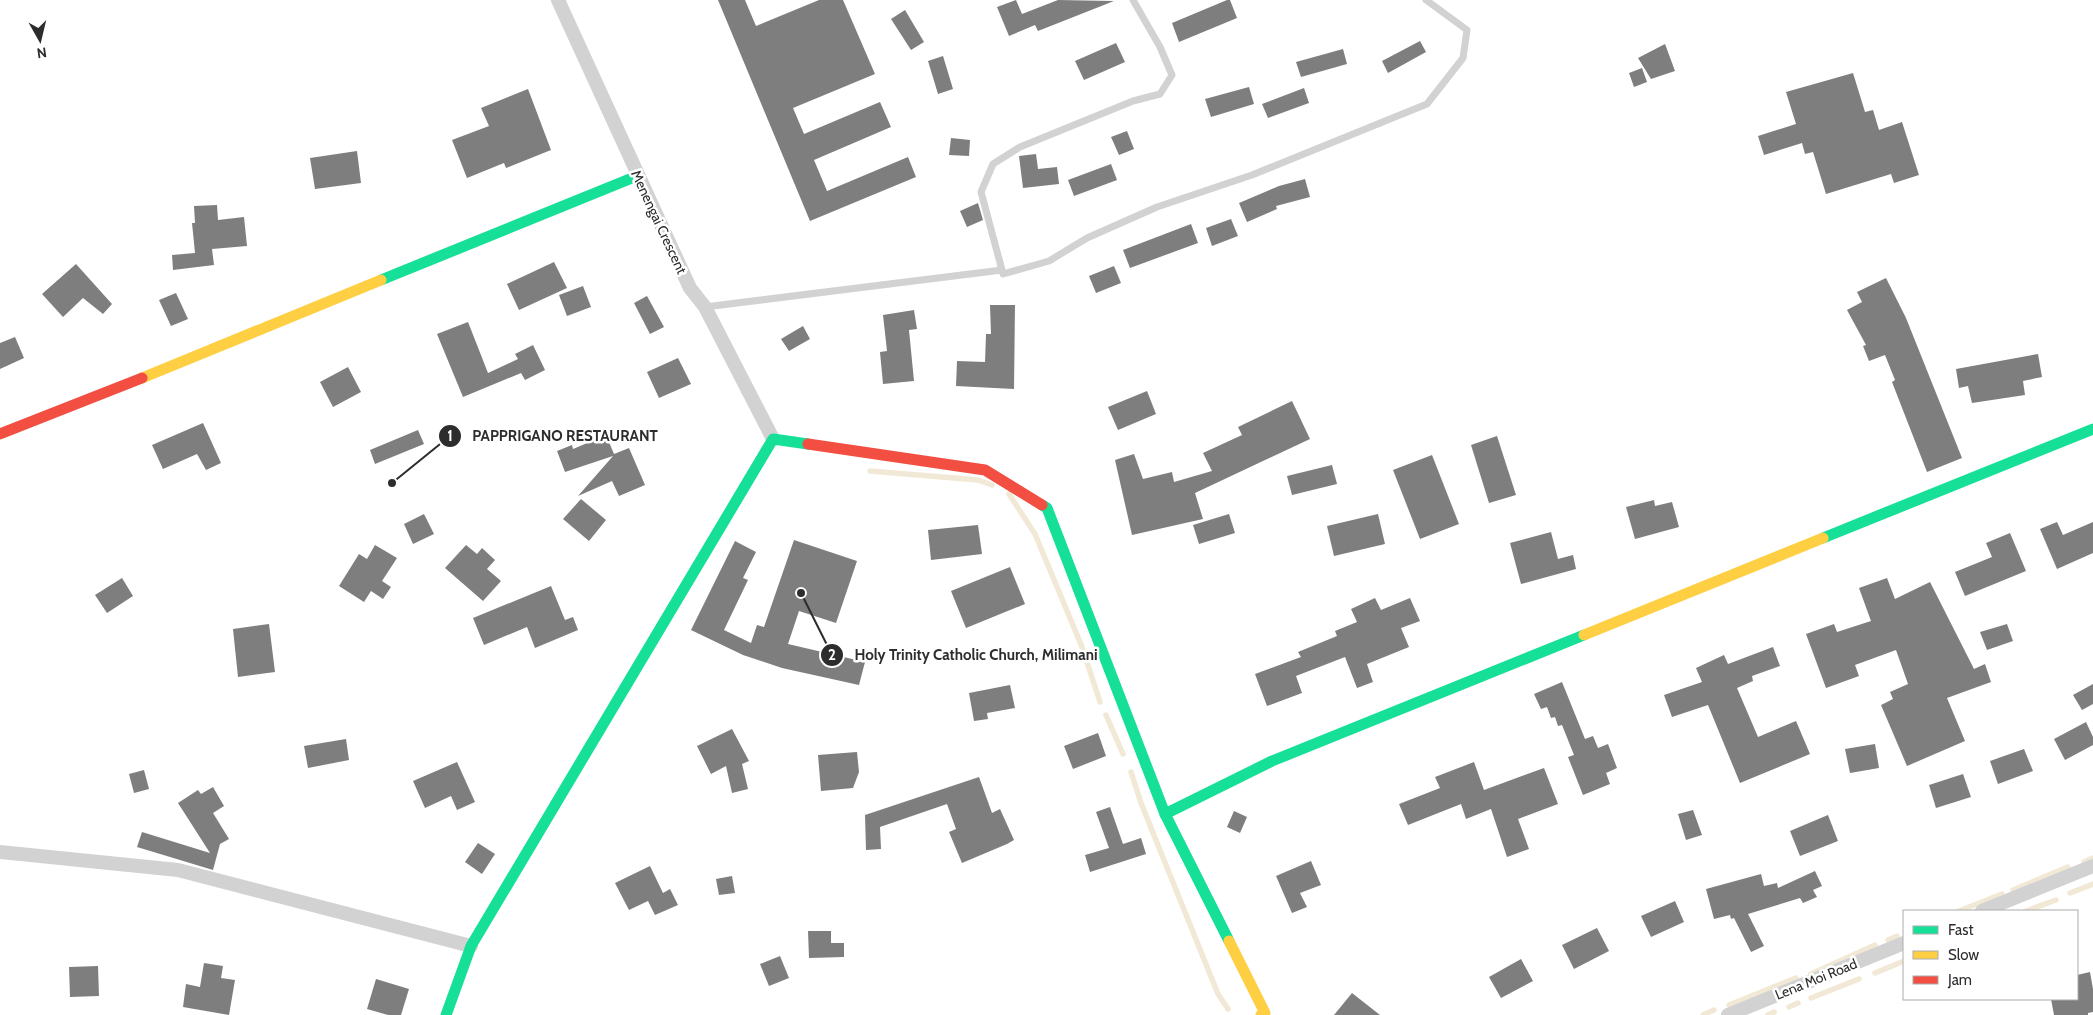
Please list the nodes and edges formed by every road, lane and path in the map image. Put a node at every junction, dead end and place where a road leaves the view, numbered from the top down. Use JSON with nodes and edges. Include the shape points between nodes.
{"nodes":[{"id":1,"x":558,"y":0,"type":"edge"},
{"id":2,"x":1133,"y":0,"type":"edge"},
{"id":3,"x":1426,"y":0,"type":"edge"},
{"id":4,"x":637,"y":176,"type":"junction"},
{"id":5,"x":1002,"y":270,"type":"junction"},
{"id":6,"x":705,"y":307,"type":"junction"},
{"id":7,"x":2093,"y":429,"type":"edge"},
{"id":8,"x":0,"y":434,"type":"edge"},
{"id":9,"x":773,"y":439,"type":"junction"},
{"id":10,"x":1165,"y":814,"type":"junction"},
{"id":11,"x":0,"y":852,"type":"edge"},
{"id":12,"x":2093,"y":866,"type":"edge"},
{"id":13,"x":1984,"y":910,"type":"edge"},
{"id":14,"x":1903,"y":943,"type":"edge"},
{"id":15,"x":471,"y":946,"type":"junction"},
{"id":16,"x":1264,"y":1014,"type":"edge"},
{"id":17,"x":446,"y":1015,"type":"edge"},
{"id":18,"x":1728,"y":1015,"type":"edge"}],
"edges":[{"from":1,"to":4,"type":"street","name":"Menengai Crescent"},
{"from":2,"to":5,"type":"lane","via":[[1172,75],[1160,94],[1133,101],[1020,147],[993,164],[982,192]]},
{"from":3,"to":5,"type":"lane","via":[[1467,30],[1463,58],[1427,104],[1252,175],[1157,206],[1087,238],[1049,261],[1003,274]]},
{"from":4,"to":6,"type":"street","name":"Menengai Crescent","via":[[690,288]]},
{"from":4,"to":8,"type":"street"},
{"from":5,"to":6,"type":"lane"},
{"from":6,"to":9,"type":"street","name":"Menengai Crescent"},
{"from":7,"to":10,"type":"street","via":[[1272,761]]},
{"from":9,"to":10,"type":"street","via":[[985,470],[1046,508]]},
{"from":9,"to":15,"type":"street"},
{"from":10,"to":16,"type":"street"},
{"from":11,"to":15,"type":"street","via":[[178,870]]},
{"from":12,"to":13,"type":"street"},
{"from":14,"to":18,"type":"street","name":"Lena Moi Road"},
{"from":15,"to":17,"type":"street"}]}
